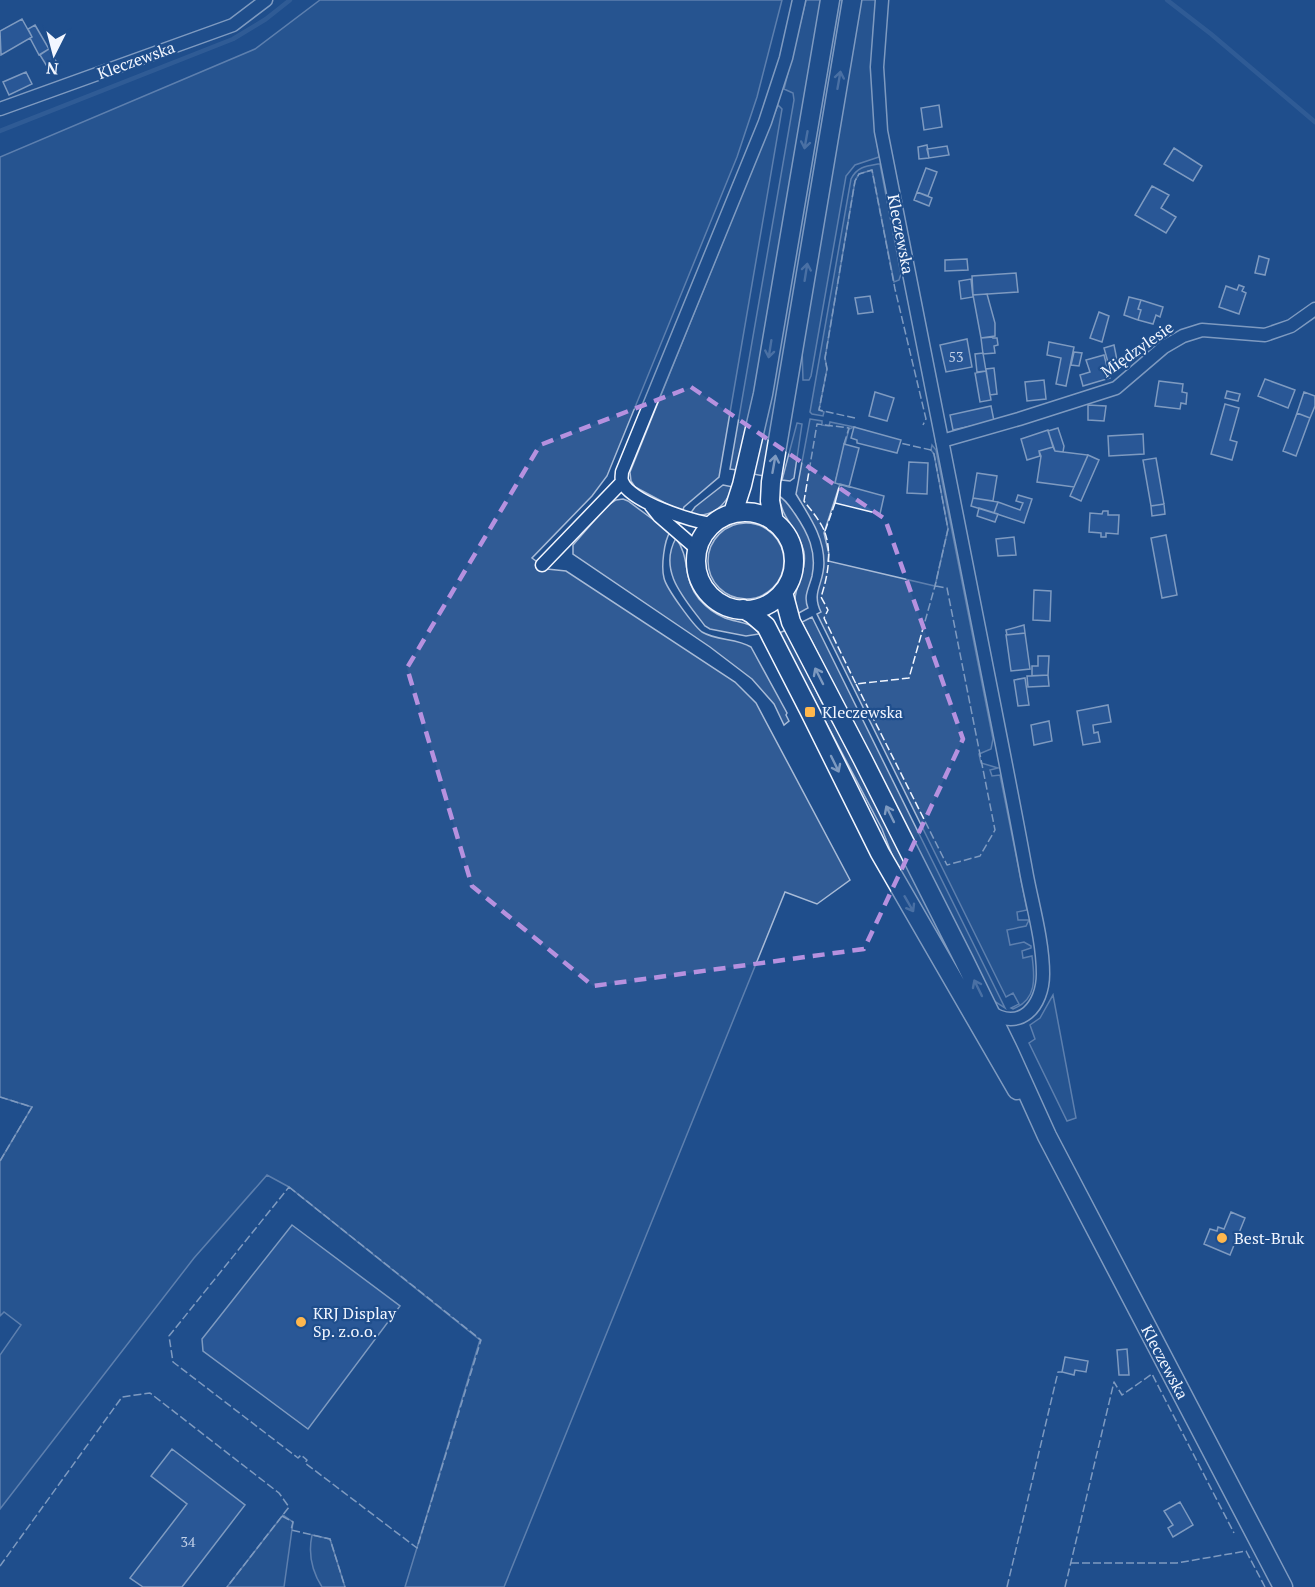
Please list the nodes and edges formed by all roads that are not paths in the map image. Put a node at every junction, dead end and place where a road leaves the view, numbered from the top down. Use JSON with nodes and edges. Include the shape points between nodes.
{"nodes":[{"id":1,"x":266,"y":0,"type":"edge"},
{"id":2,"x":800,"y":0,"type":"edge"},
{"id":3,"x":830,"y":0,"type":"edge"},
{"id":4,"x":852,"y":0,"type":"edge"},
{"id":5,"x":882,"y":0,"type":"edge"},
{"id":6,"x":0,"y":109,"type":"edge"},
{"id":7,"x":1315,"y":309,"type":"edge"},
{"id":8,"x":942,"y":441,"type":"junction"},
{"id":9,"x":622,"y":482,"type":"junction"},
{"id":10,"x":648,"y":503,"type":"junction"},
{"id":11,"x":733,"y":513,"type":"junction"},
{"id":12,"x":774,"y":522,"type":"junction"},
{"id":13,"x":712,"y":525,"type":"junction"},
{"id":14,"x":697,"y":549,"type":"junction"},
{"id":15,"x":542,"y":565,"type":"dead end"},
{"id":16,"x":783,"y":592,"type":"junction"},
{"id":17,"x":743,"y":609,"type":"junction"},
{"id":18,"x":989,"y":1011,"type":"junction"},
{"id":19,"x":1014,"y":1020,"type":"junction"},
{"id":20,"x":1009,"y":1052,"type":"junction"},
{"id":21,"x":1047,"y":1136,"type":"junction"},
{"id":22,"x":1283,"y":1587,"type":"edge"}],
"edges":[{"from":1,"to":6,"type":"street","name":"Kleczewska","via":[[233,25]]},
{"from":2,"to":9,"type":"street","via":[[765,122],[622,472]]},
{"from":3,"to":11,"type":"main road","one_way":true,"via":[[763,394]]},
{"from":12,"to":4,"type":"main road","one_way":true,"via":[[771,482]]},
{"from":5,"to":8,"type":"street","name":"Kleczewska","via":[[877,67],[881,131]]},
{"from":7,"to":8,"type":"street","name":"Międzylesie","via":[[1291,326],[1265,335],[1202,330],[1183,336],[1116,388]]},
{"from":8,"to":19,"type":"street","name":"Kleczewska","via":[[1043,970],[1038,1000]]},
{"from":9,"to":10,"type":"street"},
{"from":9,"to":15,"type":"street"},
{"from":10,"to":13,"type":"street"},
{"from":10,"to":14,"type":"street"},
{"from":11,"to":12,"type":"main road","via":[[755,513]]},
{"from":11,"to":13,"type":"main road"},
{"from":12,"to":16,"type":"main road","via":[[787,537],[793,555],[790,581]]},
{"from":13,"to":14,"type":"main road"},
{"from":14,"to":17,"type":"main road","via":[[696,563],[706,591],[725,605]]},
{"from":16,"to":17,"type":"main road","via":[[765,605]]},
{"from":18,"to":16,"type":"main road","name":"Kleczewska","one_way":true,"via":[[791,622]]},
{"from":17,"to":21,"type":"main road","name":"Kleczewska","one_way":true,"via":[[766,626],[880,853],[1004,1070]]},
{"from":18,"to":19,"type":"street"},
{"from":18,"to":20,"type":"main road","name":"Kleczewska"},
{"from":19,"to":20,"type":"street"},
{"from":20,"to":21,"type":"main road","name":"Kleczewska"},
{"from":21,"to":22,"type":"main road","name":"Kleczewska"}]}
